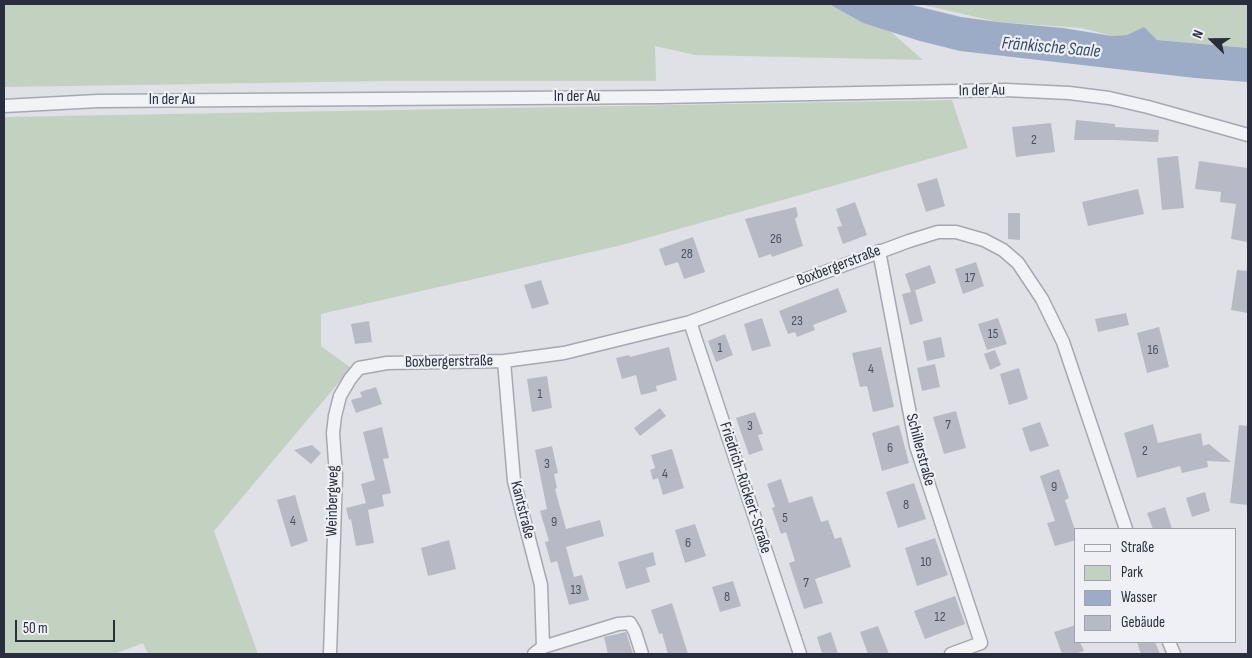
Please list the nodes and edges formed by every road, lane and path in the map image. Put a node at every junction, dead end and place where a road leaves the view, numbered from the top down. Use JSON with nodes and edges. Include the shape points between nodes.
{"nodes":[{"id":1,"x":4,"y":106,"type":"edge"},
{"id":2,"x":1248,"y":135,"type":"edge"},
{"id":3,"x":879,"y":251,"type":"junction"},
{"id":4,"x":690,"y":322,"type":"junction"},
{"id":5,"x":504,"y":361,"type":"junction"},
{"id":6,"x":372,"y":365,"type":"joint"},
{"id":7,"x":1126,"y":528,"type":"edge"},
{"id":8,"x":538,"y":651,"type":"edge"},
{"id":9,"x":330,"y":654,"type":"edge"},
{"id":10,"x":642,"y":654,"type":"edge"},
{"id":11,"x":800,"y":654,"type":"edge"},
{"id":12,"x":951,"y":654,"type":"edge"}],
"edges":[{"from":1,"to":2,"type":"street","name":"In der Au","via":[[98,101],[661,97],[1006,90],[1109,98]]},
{"from":3,"to":4,"type":"street","name":"Boxbergerstraße"},
{"from":3,"to":7,"type":"street","name":"Boxbergerstraße","via":[[938,232],[956,232],[984,240],[1003,250],[1018,264],[1042,300],[1063,342]]},
{"from":3,"to":12,"type":"street","name":"Schillerstraße","via":[[916,446],[981,643]]},
{"from":4,"to":5,"type":"street","name":"Boxbergerstraße","via":[[564,353]]},
{"from":4,"to":11,"type":"street","name":"Friedrich-Rückert-Straße"},
{"from":5,"to":6,"type":"street","name":"Boxbergerstraße"},
{"from":5,"to":8,"type":"street","name":"Kantstraße","via":[[514,481],[541,585]]},
{"from":6,"to":9,"type":"street","name":"Weinbergweg","via":[[359,368],[350,378],[340,396],[335,416]]},
{"from":8,"to":10,"type":"street","via":[[618,624],[630,623]]}]}
